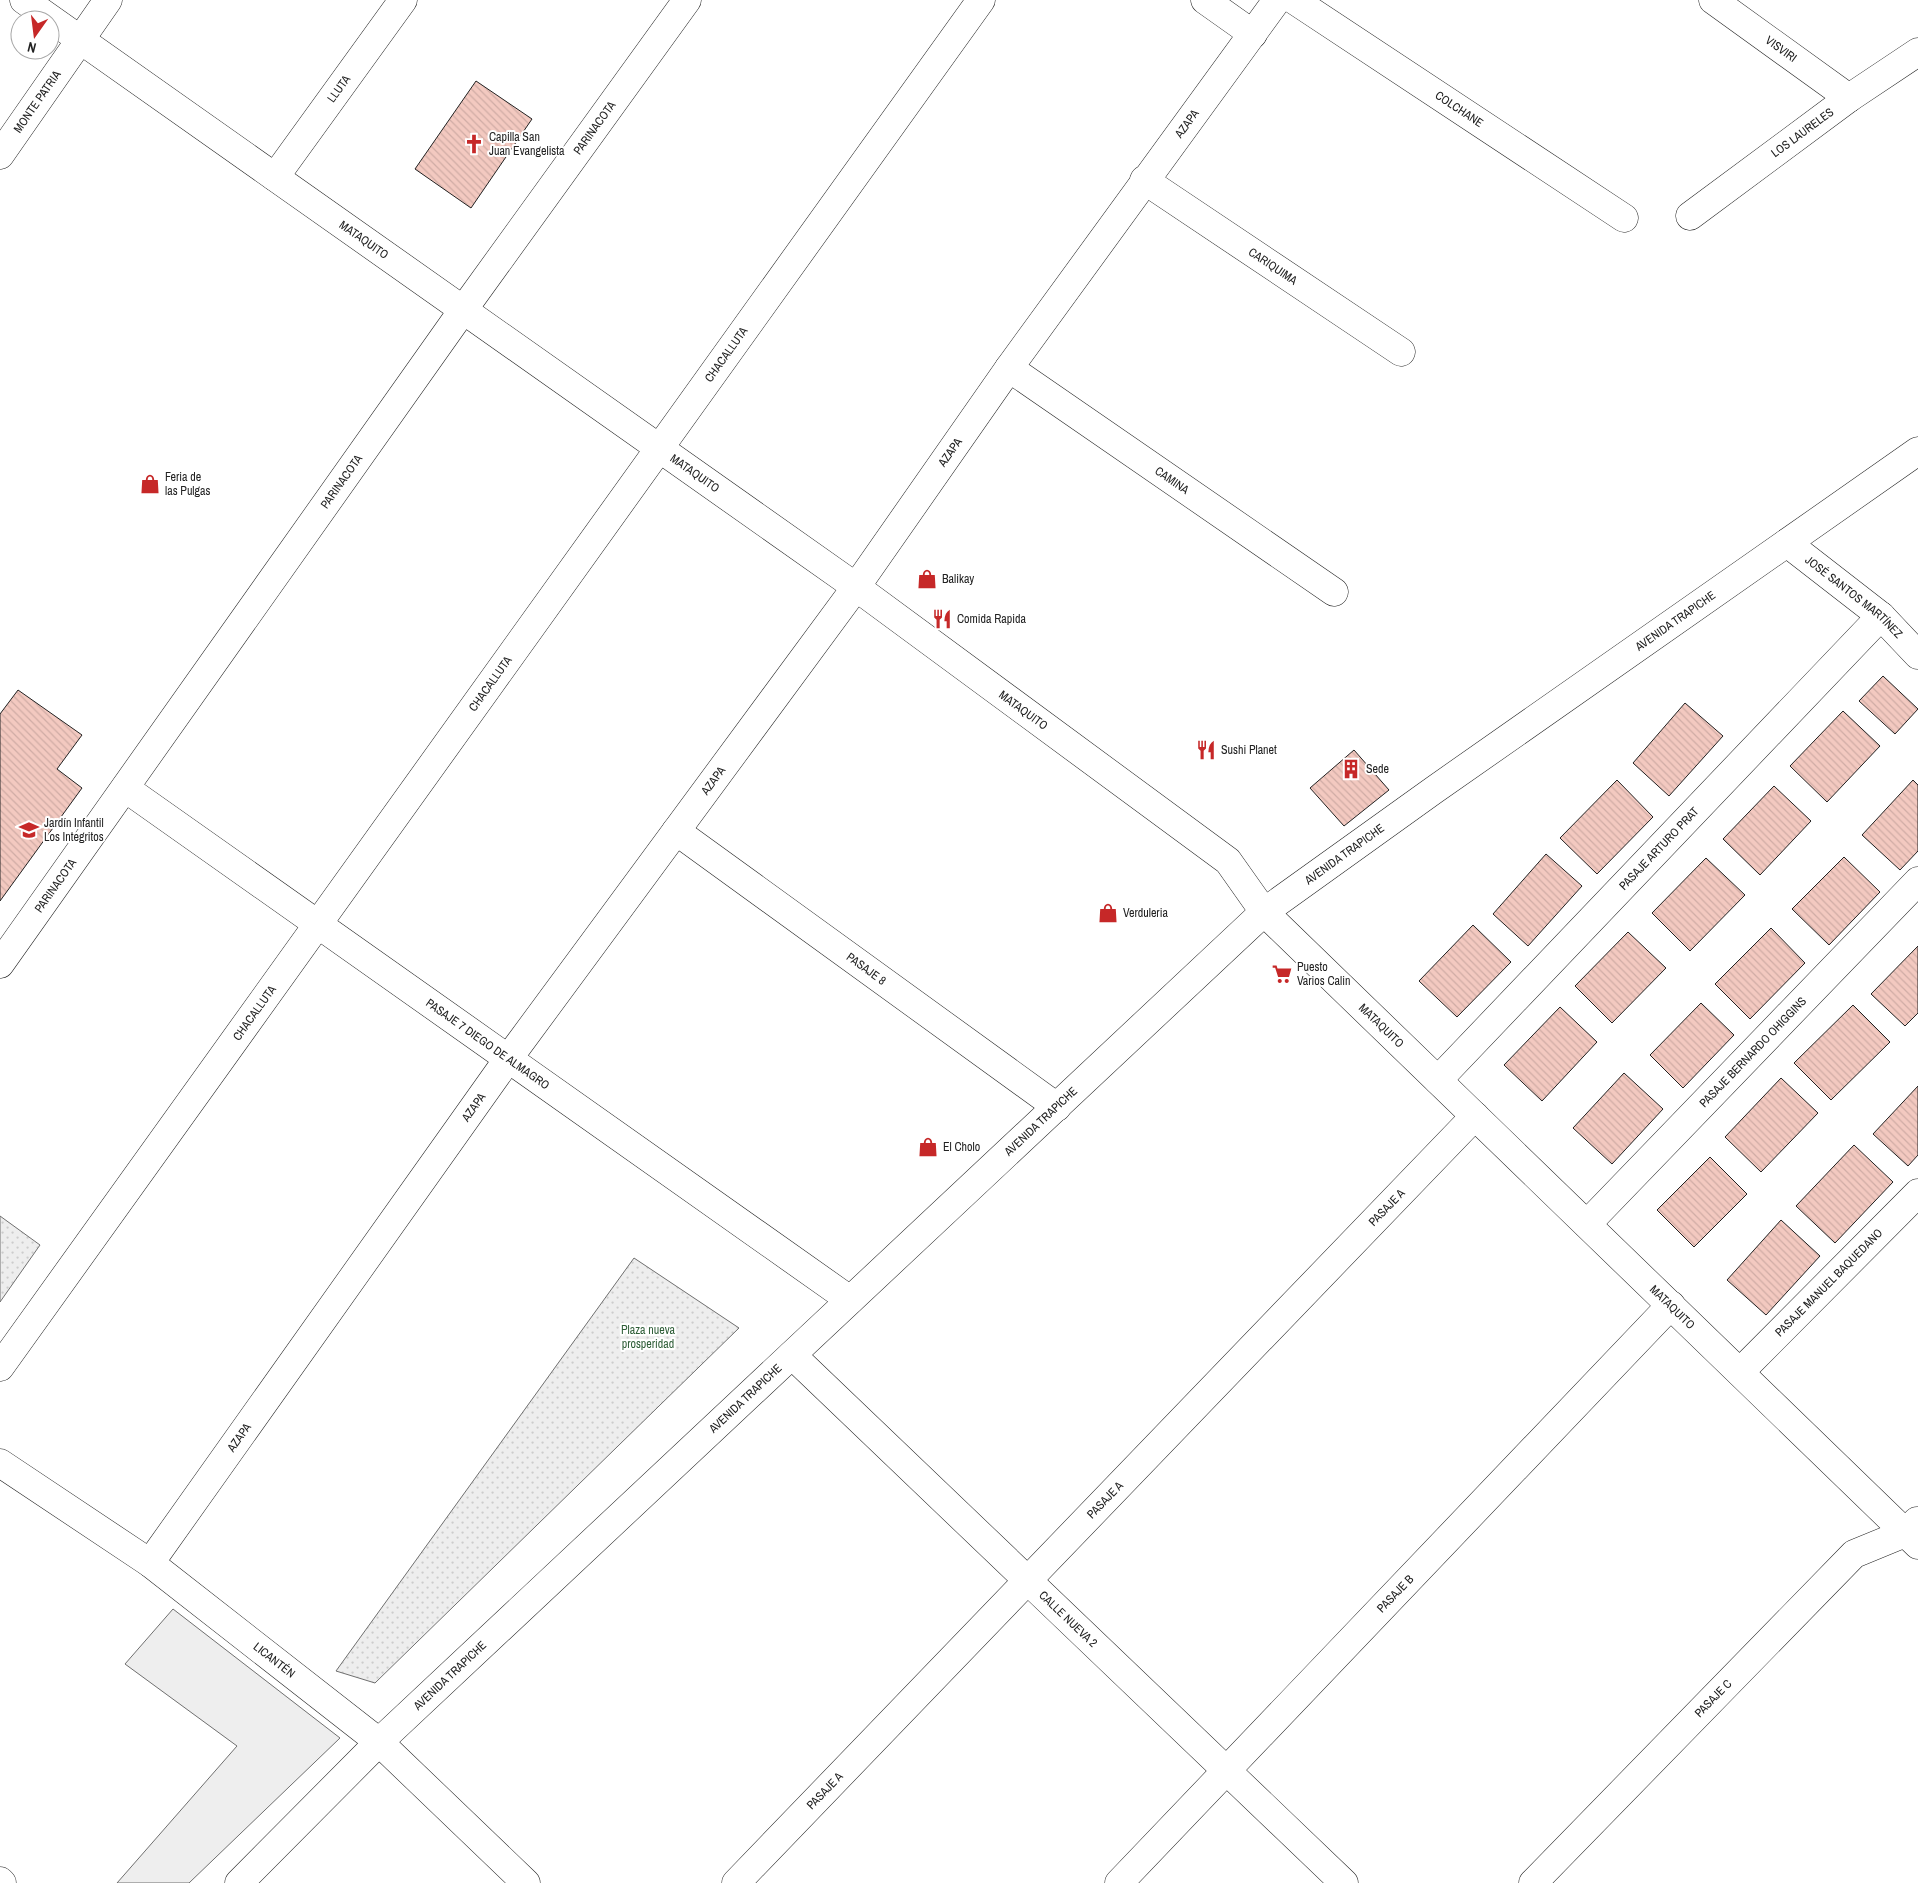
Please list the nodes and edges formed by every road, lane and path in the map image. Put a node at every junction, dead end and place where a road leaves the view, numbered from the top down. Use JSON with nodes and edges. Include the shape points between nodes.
{"nodes":[{"id":1,"x":24,"y":0,"type":"edge"},
{"id":2,"x":108,"y":0,"type":"edge"},
{"id":3,"x":403,"y":0,"type":"edge"},
{"id":4,"x":687,"y":0,"type":"edge"},
{"id":5,"x":981,"y":0,"type":"edge"},
{"id":6,"x":1205,"y":0,"type":"edge"},
{"id":7,"x":1276,"y":0,"type":"edge"},
{"id":8,"x":1294,"y":0,"type":"edge"},
{"id":9,"x":1713,"y":0,"type":"edge"},
{"id":10,"x":1253,"y":34,"type":"junction"},
{"id":11,"x":79,"y":39,"type":"junction"},
{"id":12,"x":1918,"y":52,"type":"edge"},
{"id":13,"x":1849,"y":98,"type":"junction"},
{"id":14,"x":0,"y":155,"type":"edge"},
{"id":15,"x":275,"y":177,"type":"junction"},
{"id":16,"x":1144,"y":180,"type":"junction"},
{"id":17,"x":1690,"y":216,"type":"dead end"},
{"id":18,"x":1624,"y":218,"type":"dead end"},
{"id":19,"x":463,"y":310,"type":"junction"},
{"id":20,"x":1401,"y":352,"type":"dead end"},
{"id":21,"x":1008,"y":368,"type":"junction"},
{"id":22,"x":658,"y":448,"type":"junction"},
{"id":23,"x":1918,"y":451,"type":"edge"},
{"id":24,"x":1787,"y":543,"type":"junction"},
{"id":25,"x":856,"y":587,"type":"junction"},
{"id":26,"x":1334,"y":592,"type":"dead end"},
{"id":27,"x":1881,"y":616,"type":"junction"},
{"id":28,"x":1918,"y":655,"type":"edge"},
{"id":29,"x":125,"y":788,"type":"junction"},
{"id":30,"x":676,"y":831,"type":"junction"},
{"id":31,"x":1918,"y":881,"type":"edge"},
{"id":32,"x":1264,"y":912,"type":"junction"},
{"id":33,"x":319,"y":925,"type":"junction"},
{"id":34,"x":0,"y":964,"type":"edge"},
{"id":35,"x":508,"y":1058,"type":"junction"},
{"id":36,"x":1438,"y":1080,"type":"junction"},
{"id":37,"x":1056,"y":1107,"type":"junction"},
{"id":38,"x":1475,"y":1116,"type":"junction"},
{"id":39,"x":1918,"y":1194,"type":"edge"},
{"id":40,"x":1587,"y":1224,"type":"junction"},
{"id":41,"x":850,"y":1300,"type":"junction"},
{"id":42,"x":1671,"y":1305,"type":"junction"},
{"id":43,"x":792,"y":1355,"type":"junction"},
{"id":44,"x":0,"y":1367,"type":"edge"},
{"id":45,"x":1740,"y":1372,"type":"junction"},
{"id":46,"x":0,"y":1463,"type":"edge"},
{"id":47,"x":1914,"y":1532,"type":"edge"},
{"id":48,"x":150,"y":1563,"type":"junction"},
{"id":49,"x":1028,"y":1580,"type":"junction"},
{"id":50,"x":379,"y":1742,"type":"junction"},
{"id":51,"x":1227,"y":1771,"type":"junction"},
{"id":52,"x":240,"y":1883,"type":"edge"},
{"id":53,"x":526,"y":1883,"type":"edge"},
{"id":54,"x":736,"y":1883,"type":"edge"},
{"id":55,"x":1119,"y":1883,"type":"edge"},
{"id":56,"x":1344,"y":1883,"type":"edge"},
{"id":57,"x":1533,"y":1883,"type":"edge"}],
"edges":[{"from":1,"to":11,"type":"street","name":"MATAQUITO"},
{"from":2,"to":11,"type":"street","name":"MONTE PATRIA"},
{"from":3,"to":15,"type":"street","name":"LLUTA"},
{"from":4,"to":19,"type":"street","name":"PARINACOTA"},
{"from":5,"to":22,"type":"street","name":"CHACALLUTA"},
{"from":6,"to":10,"type":"street"},
{"from":7,"to":10,"type":"street","name":"AZAPA"},
{"from":8,"to":18,"type":"street","name":"COLCHANE"},
{"from":9,"to":13,"type":"street","name":"VISVIRI"},
{"from":10,"to":16,"type":"street","name":"AZAPA"},
{"from":11,"to":14,"type":"street","name":"MONTE PATRIA"},
{"from":11,"to":15,"type":"street","name":"MATAQUITO"},
{"from":12,"to":13,"type":"street","name":"LOS LAURELES"},
{"from":13,"to":17,"type":"street","name":"LOS LAURELES"},
{"from":15,"to":19,"type":"street","name":"MATAQUITO"},
{"from":16,"to":20,"type":"street","name":"CARIQUIMA"},
{"from":16,"to":21,"type":"street","name":"AZAPA"},
{"from":19,"to":22,"type":"street","name":"MATAQUITO"},
{"from":19,"to":29,"type":"street","name":"PARINACOTA"},
{"from":21,"to":25,"type":"street","name":"AZAPA"},
{"from":21,"to":26,"type":"street","name":"CAMINA"},
{"from":22,"to":25,"type":"street","name":"MATAQUITO"},
{"from":22,"to":33,"type":"street","name":"CHACALLUTA"},
{"from":23,"to":24,"type":"street","name":"AVENIDA TRAPICHE"},
{"from":24,"to":27,"type":"street","name":"JOSÉ SANTOS MARTÍNEZ"},
{"from":24,"to":32,"type":"street","name":"AVENIDA TRAPICHE"},
{"from":25,"to":30,"type":"street","name":"AZAPA"},
{"from":25,"to":32,"type":"street","name":"MATAQUITO","via":[[1228,861]]},
{"from":27,"to":28,"type":"street","name":"JOSÉ SANTOS MARTÍNEZ"},
{"from":27,"to":36,"type":"street","name":"PASAJE ARTURO PRAT"},
{"from":29,"to":33,"type":"street","name":"PASAJE 7 DIEGO DE ALMAGRO"},
{"from":29,"to":34,"type":"street","name":"PARINACOTA"},
{"from":30,"to":35,"type":"street","name":"AZAPA"},
{"from":30,"to":37,"type":"street","name":"PASAJE 8"},
{"from":31,"to":40,"type":"street","name":"PASAJE BERNARDO OHIGGINS"},
{"from":32,"to":36,"type":"street","name":"MATAQUITO"},
{"from":32,"to":37,"type":"street","name":"AVENIDA TRAPICHE"},
{"from":33,"to":35,"type":"street","name":"PASAJE 7 DIEGO DE ALMAGRO"},
{"from":33,"to":44,"type":"street","name":"CHACALLUTA"},
{"from":35,"to":41,"type":"street","name":"PASAJE 7 DIEGO DE ALMAGRO"},
{"from":35,"to":48,"type":"street","name":"AZAPA"},
{"from":36,"to":38,"type":"street","name":"MATAQUITO"},
{"from":37,"to":41,"type":"street","name":"AVENIDA TRAPICHE"},
{"from":38,"to":40,"type":"street","name":"MATAQUITO"},
{"from":38,"to":49,"type":"street","name":"PASAJE A"},
{"from":39,"to":45,"type":"street","name":"PASAJE MANUEL BAQUEDANO"},
{"from":40,"to":42,"type":"street","name":"MATAQUITO"},
{"from":41,"to":43,"type":"street","name":"AVENIDA TRAPICHE"},
{"from":42,"to":45,"type":"street","name":"MATAQUITO"},
{"from":42,"to":51,"type":"street","name":"PASAJE B"},
{"from":43,"to":49,"type":"street","name":"CALLE NUEVA 2"},
{"from":43,"to":50,"type":"street","name":"AVENIDA TRAPICHE"},
{"from":45,"to":47,"type":"street","name":"MATAQUITO"},
{"from":46,"to":48,"type":"street","name":"LICANTÉN"},
{"from":47,"to":57,"type":"street","name":"PASAJE C","via":[[1854,1554]]},
{"from":48,"to":50,"type":"street","name":"LICANTÉN"},
{"from":49,"to":51,"type":"street","name":"CALLE NUEVA 2"},
{"from":49,"to":54,"type":"street","name":"PASAJE A"},
{"from":50,"to":52,"type":"street","name":"AVENIDA TRAPICHE"},
{"from":50,"to":53,"type":"street","name":"LICANTÉN"},
{"from":51,"to":55,"type":"street","name":"PASAJE B"},
{"from":51,"to":56,"type":"street","name":"CALLE NUEVA 2"}]}
